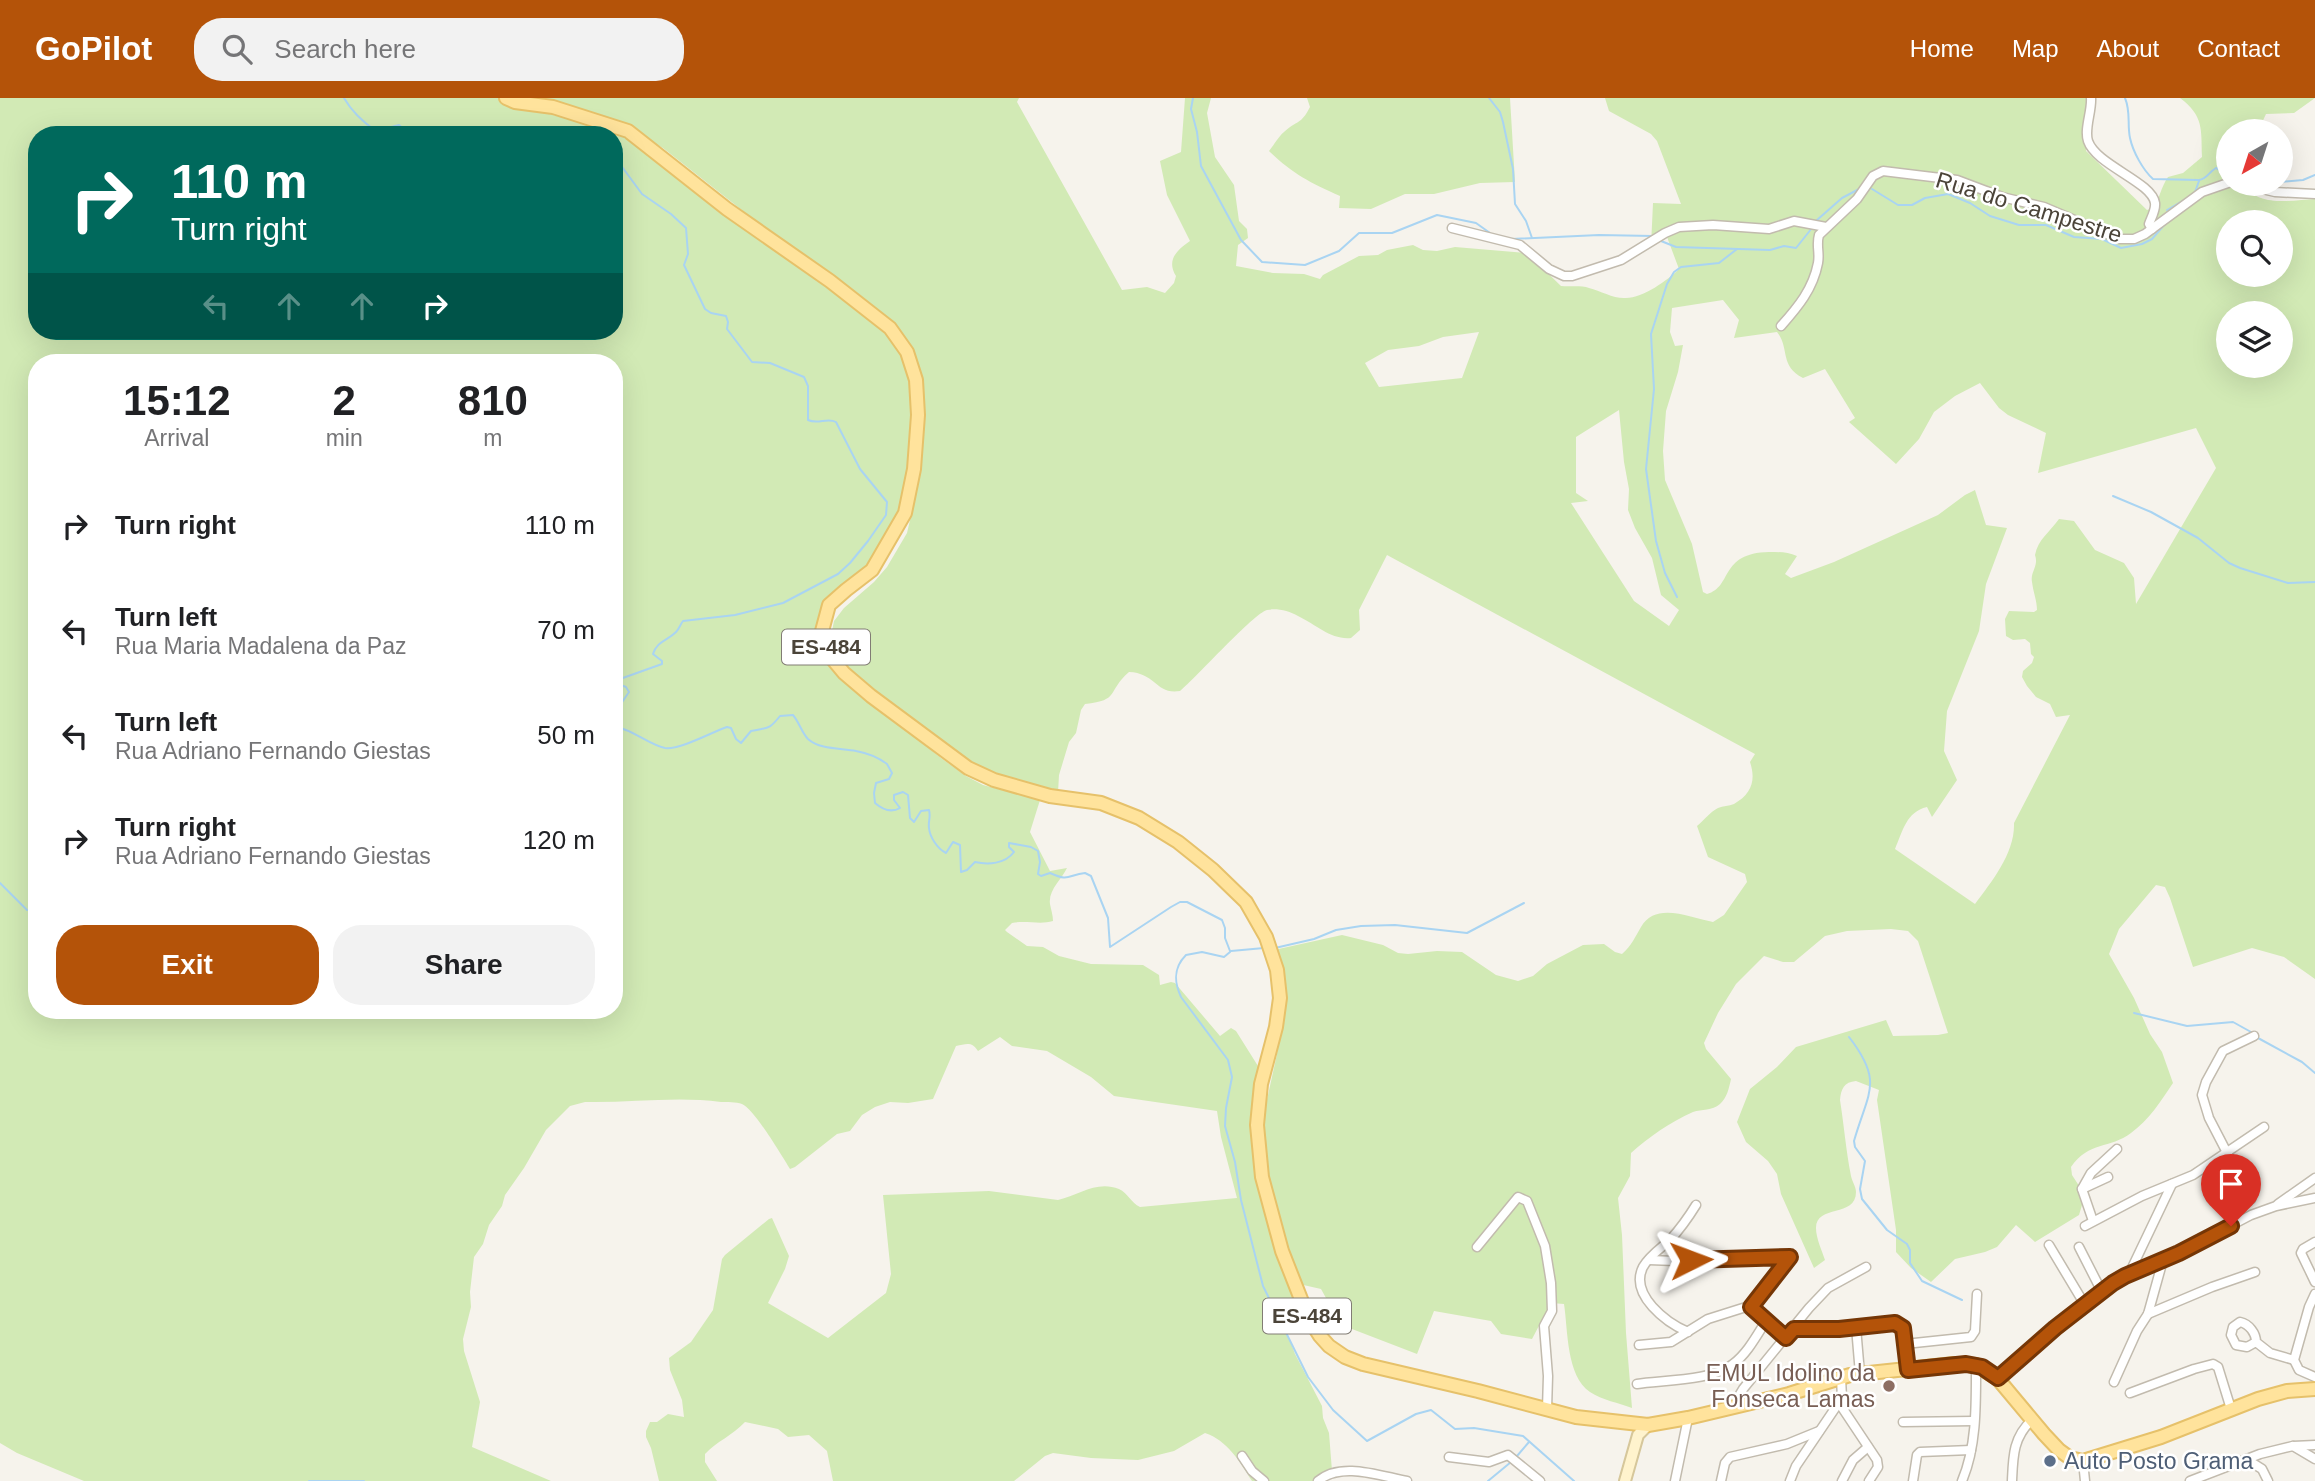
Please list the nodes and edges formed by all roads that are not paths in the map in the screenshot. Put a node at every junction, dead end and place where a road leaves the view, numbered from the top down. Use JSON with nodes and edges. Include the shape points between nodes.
{"nodes":[{"id":1,"x":506,"y":98,"type":"edge"},
{"id":2,"x":2091,"y":98,"type":"edge"},
{"id":3,"x":613,"y":126,"type":"edge"},
{"id":4,"x":623,"y":129,"type":"edge"},
{"id":5,"x":2216,"y":187,"type":"edge"},
{"id":6,"x":2293,"y":193,"type":"edge"},
{"id":7,"x":2315,"y":194,"type":"edge"},
{"id":8,"x":1452,"y":228,"type":"dead end"},
{"id":9,"x":1826,"y":228,"type":"junction"},
{"id":10,"x":2152,"y":229,"type":"junction"},
{"id":11,"x":1781,"y":326,"type":"dead end"},
{"id":12,"x":2254,"y":1037,"type":"dead end"},
{"id":13,"x":2264,"y":1127,"type":"dead end"},
{"id":14,"x":2117,"y":1149,"type":"dead end"},
{"id":15,"x":2227,"y":1151,"type":"junction"},
{"id":16,"x":2108,"y":1177,"type":"dead end"},
{"id":17,"x":2315,"y":1178,"type":"edge"},
{"id":18,"x":2172,"y":1184,"type":"junction"},
{"id":19,"x":2082,"y":1189,"type":"junction"},
{"id":20,"x":2315,"y":1198,"type":"edge"},
{"id":21,"x":2250,"y":1199,"type":"dead end"},
{"id":22,"x":1696,"y":1205,"type":"dead end"},
{"id":23,"x":2276,"y":1206,"type":"junction"},
{"id":24,"x":2315,"y":1242,"type":"edge"},
{"id":25,"x":2049,"y":1245,"type":"dead end"},
{"id":26,"x":1477,"y":1247,"type":"dead end"},
{"id":27,"x":2079,"y":1247,"type":"dead end"},
{"id":28,"x":1649,"y":1260,"type":"junction"},
{"id":29,"x":2163,"y":1260,"type":"junction"},
{"id":30,"x":1866,"y":1267,"type":"dead end"},
{"id":31,"x":2255,"y":1272,"type":"dead end"},
{"id":32,"x":2129,"y":1274,"type":"junction"},
{"id":33,"x":2315,"y":1282,"type":"edge"},
{"id":34,"x":2102,"y":1292,"type":"junction"},
{"id":35,"x":1977,"y":1294,"type":"dead end"},
{"id":36,"x":2315,"y":1294,"type":"edge"},
{"id":37,"x":2085,"y":1305,"type":"junction"},
{"id":38,"x":1751,"y":1307,"type":"junction"},
{"id":39,"x":2148,"y":1314,"type":"junction"},
{"id":40,"x":1766,"y":1321,"type":"junction"},
{"id":41,"x":1856,"y":1327,"type":"junction"},
{"id":42,"x":1794,"y":1329,"type":"junction"},
{"id":43,"x":1688,"y":1332,"type":"junction"},
{"id":44,"x":1786,"y":1338,"type":"junction"},
{"id":45,"x":2256,"y":1342,"type":"dead end"},
{"id":46,"x":1905,"y":1344,"type":"junction"},
{"id":47,"x":1639,"y":1345,"type":"dead end"},
{"id":48,"x":2294,"y":1360,"type":"junction"},
{"id":49,"x":1976,"y":1365,"type":"junction"},
{"id":50,"x":1908,"y":1370,"type":"junction"},
{"id":51,"x":1860,"y":1374,"type":"junction"},
{"id":52,"x":2315,"y":1377,"type":"edge"},
{"id":53,"x":1841,"y":1378,"type":"junction"},
{"id":54,"x":1998,"y":1378,"type":"junction"},
{"id":55,"x":2114,"y":1382,"type":"dead end"},
{"id":56,"x":1637,"y":1384,"type":"dead end"},
{"id":57,"x":2315,"y":1390,"type":"edge"},
{"id":58,"x":2130,"y":1393,"type":"dead end"},
{"id":59,"x":1839,"y":1403,"type":"junction"},
{"id":60,"x":1739,"y":1406,"type":"junction"},
{"id":61,"x":1547,"y":1409,"type":"junction"},
{"id":62,"x":2231,"y":1409,"type":"junction"},
{"id":63,"x":1688,"y":1419,"type":"junction"},
{"id":64,"x":2032,"y":1420,"type":"junction"},
{"id":65,"x":1973,"y":1421,"type":"junction"},
{"id":66,"x":1903,"y":1422,"type":"dead end"},
{"id":67,"x":1648,"y":1425,"type":"junction"},
{"id":68,"x":1819,"y":1431,"type":"junction"},
{"id":69,"x":2315,"y":1444,"type":"edge"},
{"id":70,"x":2293,"y":1446,"type":"junction"},
{"id":71,"x":1868,"y":1447,"type":"junction"},
{"id":72,"x":1971,"y":1450,"type":"junction"},
{"id":73,"x":1242,"y":1456,"type":"dead end"},
{"id":74,"x":1449,"y":1457,"type":"dead end"},
{"id":75,"x":2246,"y":1458,"type":"junction"},
{"id":76,"x":2315,"y":1459,"type":"edge"},
{"id":77,"x":2083,"y":1461,"type":"junction"},
{"id":78,"x":1366,"y":1474,"type":"junction"},
{"id":79,"x":1264,"y":1481,"type":"edge"},
{"id":80,"x":1318,"y":1481,"type":"edge"},
{"id":81,"x":1356,"y":1481,"type":"edge"},
{"id":82,"x":1407,"y":1481,"type":"edge"},
{"id":83,"x":1539,"y":1481,"type":"edge"},
{"id":84,"x":1625,"y":1481,"type":"edge"},
{"id":85,"x":1675,"y":1481,"type":"edge"},
{"id":86,"x":1721,"y":1481,"type":"edge"},
{"id":87,"x":1790,"y":1481,"type":"edge"},
{"id":88,"x":1842,"y":1481,"type":"edge"},
{"id":89,"x":1869,"y":1481,"type":"edge"},
{"id":90,"x":1913,"y":1481,"type":"edge"},
{"id":91,"x":1962,"y":1481,"type":"edge"},
{"id":92,"x":2012,"y":1481,"type":"edge"},
{"id":93,"x":2085,"y":1481,"type":"edge"},
{"id":94,"x":2189,"y":1481,"type":"edge"},
{"id":95,"x":2268,"y":1481,"type":"edge"}],
"edges":[{"from":1,"to":3,"type":"main road","number":"ES-484","via":[[566,110]]},
{"from":2,"to":10,"type":"street","via":[[2088,142],[2152,197]]},
{"from":4,"to":61,"type":"main road","number":"ES-484","via":[[890,328],[907,352],[916,380],[918,415],[905,513],[872,570],[829,605],[822,631],[829,655],[871,696],[968,768],[994,780],[1050,796],[1101,803],[1139,818],[1178,842],[1246,902],[1266,937],[1280,999],[1261,1084],[1257,1125],[1262,1177],[1296,1291],[1312,1325],[1329,1346],[1363,1364]]},
{"from":5,"to":10,"type":"street","name":"Rua do Campestre","via":[[2202,192]]},
{"from":6,"to":7,"type":"street"},
{"from":8,"to":9,"type":"street","via":[[1520,245],[1549,269],[1572,276],[1621,260],[1679,228],[1769,229],[1794,221]]},
{"from":9,"to":10,"type":"street","name":"Rua do Campestre","via":[[1873,176],[1883,171],[1958,180],[2044,207],[2119,239],[2134,239]]},
{"from":9,"to":11,"type":"street","via":[[1817,241],[1819,261],[1806,296]]},
{"from":12,"to":15,"type":"street","via":[[2223,1051],[2202,1092],[2209,1118]]},
{"from":13,"to":15,"type":"street"},
{"from":14,"to":19,"type":"street","via":[[2091,1173]]},
{"from":15,"to":18,"type":"street"},
{"from":15,"to":21,"type":"street"},
{"from":16,"to":19,"type":"street"},
{"from":17,"to":23,"type":"street"},
{"from":18,"to":19,"type":"street","via":[[2089,1223]]},
{"from":18,"to":32,"type":"street"},
{"from":20,"to":23,"type":"street"},
{"from":22,"to":28,"type":"street"},
{"from":23,"to":29,"type":"street"},
{"from":24,"to":33,"type":"street","via":[[2301,1253]]},
{"from":25,"to":37,"type":"street"},
{"from":26,"to":61,"type":"street","via":[[1518,1197],[1527,1201],[1545,1246],[1551,1283],[1552,1311],[1544,1326]]},
{"from":27,"to":34,"type":"street"},
{"from":28,"to":38,"type":"street","via":[[1790,1257]]},
{"from":28,"to":43,"type":"street","via":[[1640,1277],[1648,1302],[1657,1314]]},
{"from":29,"to":32,"type":"street"},
{"from":29,"to":39,"type":"street"},
{"from":30,"to":42,"type":"street","via":[[1828,1288]]},
{"from":31,"to":39,"type":"street"},
{"from":32,"to":34,"type":"street"},
{"from":34,"to":37,"type":"street"},
{"from":35,"to":46,"type":"street","via":[[1971,1337]]},
{"from":36,"to":48,"type":"street"},
{"from":37,"to":54,"type":"street"},
{"from":38,"to":40,"type":"street"},
{"from":38,"to":43,"type":"street","via":[[1737,1308]]},
{"from":39,"to":55,"type":"street"},
{"from":40,"to":44,"type":"street"},
{"from":40,"to":56,"type":"street","via":[[1746,1351],[1728,1367],[1687,1379]]},
{"from":41,"to":42,"type":"street"},
{"from":41,"to":46,"type":"street","via":[[1897,1323],[1903,1328]]},
{"from":41,"to":51,"type":"street"},
{"from":42,"to":44,"type":"street"},
{"from":43,"to":47,"type":"street","via":[[1671,1342]]},
{"from":44,"to":60,"type":"street","via":[[1743,1389]]},
{"from":45,"to":48,"type":"street","via":[[2270,1353]]},
{"from":46,"to":50,"type":"street"},
{"from":48,"to":52,"type":"street","via":[[2300,1370]]},
{"from":49,"to":50,"type":"main road"},
{"from":49,"to":54,"type":"main road"},
{"from":49,"to":65,"type":"street"},
{"from":50,"to":51,"type":"main road"},
{"from":51,"to":53,"type":"main road"},
{"from":53,"to":59,"type":"street"},
{"from":53,"to":60,"type":"main road"},
{"from":54,"to":64,"type":"main road"},
{"from":57,"to":62,"type":"main road","via":[[2287,1391]]},
{"from":58,"to":62,"type":"street","via":[[2213,1364],[2218,1367]]},
{"from":59,"to":68,"type":"street"},
{"from":59,"to":71,"type":"street"},
{"from":60,"to":63,"type":"main road"},
{"from":61,"to":67,"type":"main road","number":"ES-484"},
{"from":62,"to":77,"type":"main road"},
{"from":63,"to":67,"type":"main road"},
{"from":63,"to":85,"type":"street"},
{"from":64,"to":77,"type":"main road","via":[[2059,1450]]},
{"from":64,"to":92,"type":"street","via":[[2015,1442]]},
{"from":65,"to":66,"type":"street"},
{"from":65,"to":72,"type":"street"},
{"from":67,"to":84,"type":"main road","via":[[1638,1435]]},
{"from":68,"to":86,"type":"street","via":[[1787,1444],[1730,1457]]},
{"from":68,"to":87,"type":"street"},
{"from":69,"to":70,"type":"street"},
{"from":70,"to":75,"type":"street"},
{"from":70,"to":76,"type":"street"},
{"from":71,"to":88,"type":"street","via":[[1853,1460]]},
{"from":71,"to":89,"type":"street","via":[[1879,1465]]},
{"from":72,"to":90,"type":"street","via":[[1920,1451]]},
{"from":72,"to":91,"type":"street"},
{"from":73,"to":79,"type":"street"},
{"from":74,"to":83,"type":"street","via":[[1489,1462],[1508,1455]]},
{"from":75,"to":94,"type":"street"},
{"from":75,"to":95,"type":"street","via":[[2262,1469]]},
{"from":77,"to":93,"type":"street"},
{"from":78,"to":80,"type":"street","via":[[1342,1471]]},
{"from":78,"to":81,"type":"street"},
{"from":78,"to":82,"type":"street"}]}
